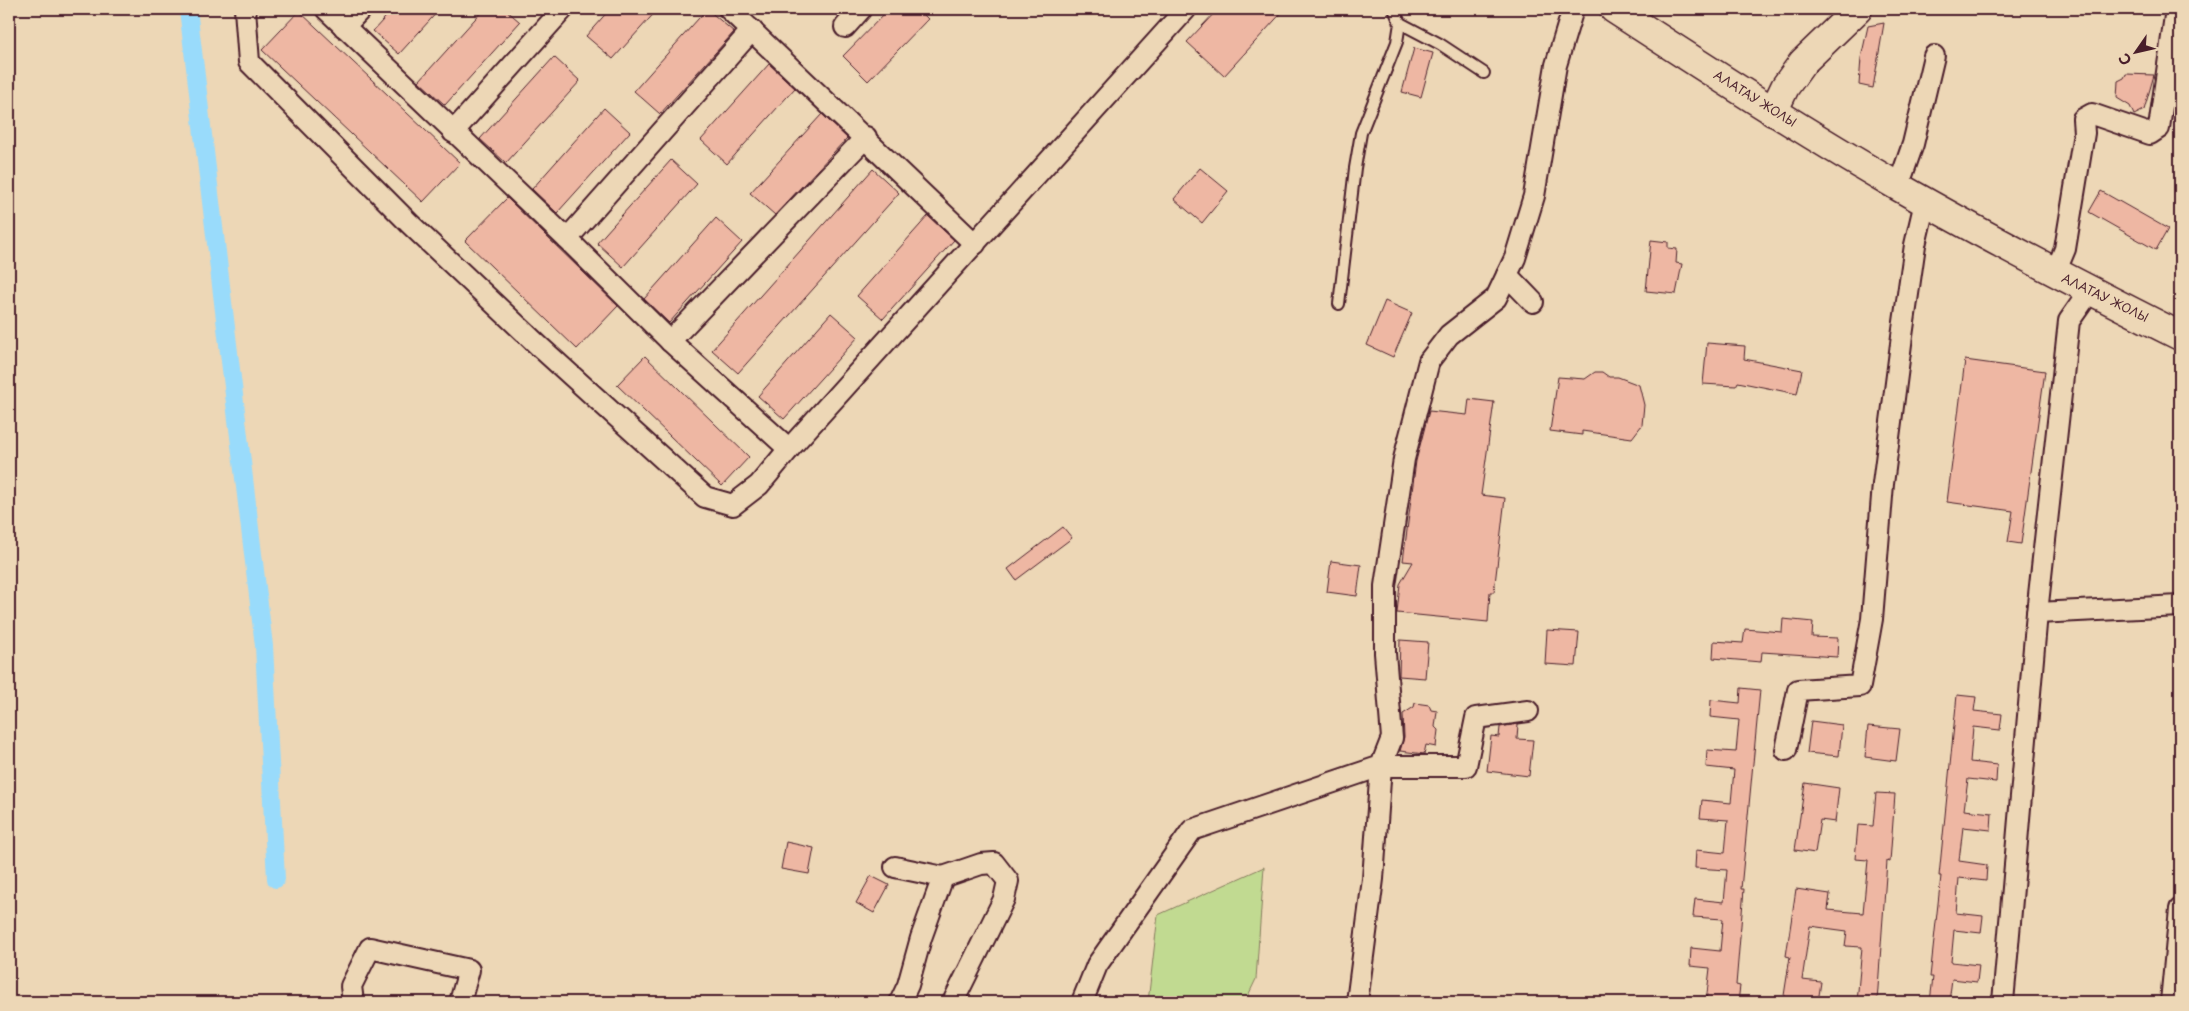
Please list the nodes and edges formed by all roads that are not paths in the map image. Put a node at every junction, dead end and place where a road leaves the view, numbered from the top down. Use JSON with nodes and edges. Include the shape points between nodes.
{"nodes":[{"id":1,"x":245,"y":9,"type":"edge"},
{"id":2,"x":326,"y":9,"type":"edge"},
{"id":3,"x":361,"y":9,"type":"edge"},
{"id":4,"x":563,"y":9,"type":"edge"},
{"id":5,"x":729,"y":9,"type":"edge"},
{"id":6,"x":862,"y":9,"type":"edge"},
{"id":7,"x":1186,"y":9,"type":"edge"},
{"id":8,"x":1394,"y":9,"type":"edge"},
{"id":9,"x":1573,"y":9,"type":"edge"},
{"id":10,"x":1614,"y":9,"type":"edge"},
{"id":11,"x":1858,"y":9,"type":"edge"},
{"id":12,"x":2176,"y":9,"type":"edge"},
{"id":13,"x":1400,"y":23,"type":"junction"},
{"id":14,"x":344,"y":27,"type":"junction"},
{"id":15,"x":846,"y":27,"type":"dead end"},
{"id":16,"x":752,"y":30,"type":"junction"},
{"id":17,"x":1934,"y":56,"type":"dead end"},
{"id":18,"x":1484,"y":73,"type":"dead end"},
{"id":19,"x":1772,"y":112,"type":"junction"},
{"id":20,"x":453,"y":132,"type":"junction"},
{"id":21,"x":866,"y":138,"type":"junction"},
{"id":22,"x":1898,"y":187,"type":"junction"},
{"id":23,"x":1926,"y":202,"type":"junction"},
{"id":24,"x":567,"y":238,"type":"junction"},
{"id":25,"x":976,"y":244,"type":"junction"},
{"id":26,"x":2055,"y":274,"type":"junction"},
{"id":27,"x":1507,"y":275,"type":"junction"},
{"id":28,"x":2090,"y":291,"type":"junction"},
{"id":29,"x":1533,"y":302,"type":"dead end"},
{"id":30,"x":1339,"y":304,"type":"dead end"},
{"id":31,"x":2180,"y":336,"type":"edge"},
{"id":32,"x":670,"y":341,"type":"junction"},
{"id":33,"x":789,"y":449,"type":"junction"},
{"id":34,"x":2180,"y":606,"type":"edge"},
{"id":35,"x":2037,"y":613,"type":"junction"},
{"id":36,"x":1528,"y":711,"type":"dead end"},
{"id":37,"x":1786,"y":750,"type":"dead end"},
{"id":38,"x":1381,"y":766,"type":"junction"},
{"id":39,"x":895,"y":867,"type":"dead end"},
{"id":40,"x":943,"y":877,"type":"junction"},
{"id":41,"x":2180,"y":909,"type":"edge"},
{"id":42,"x":353,"y":1002,"type":"edge"},
{"id":43,"x":460,"y":1002,"type":"edge"},
{"id":44,"x":900,"y":1002,"type":"edge"},
{"id":45,"x":953,"y":1002,"type":"edge"},
{"id":46,"x":1082,"y":1002,"type":"edge"},
{"id":47,"x":1357,"y":1002,"type":"edge"},
{"id":48,"x":2003,"y":1002,"type":"edge"},
{"id":49,"x":2171,"y":1002,"type":"edge"}],
"edges":[{"from":1,"to":33,"type":"street","via":[[249,62],[410,224],[705,497],[733,505],[759,484]]},
{"from":2,"to":14,"type":"street"},
{"from":3,"to":14,"type":"street"},
{"from":4,"to":20,"type":"street"},
{"from":5,"to":16,"type":"street"},
{"from":6,"to":15,"type":"street"},
{"from":7,"to":25,"type":"street"},
{"from":8,"to":13,"type":"lane"},
{"from":9,"to":27,"type":"street","via":[[1556,65],[1534,196]]},
{"from":10,"to":19,"type":"main road","name":"АЛАТАУ ЖОЛЫ"},
{"from":11,"to":19,"type":"main road","via":[[1803,62]]},
{"from":12,"to":26,"type":"street","via":[[2159,128],[2150,134],[2092,114],[2083,119],[2084,133],[2065,249]]},
{"from":13,"to":18,"type":"lane"},
{"from":13,"to":30,"type":"lane","via":[[1397,42],[1361,133]]},
{"from":14,"to":20,"type":"street"},
{"from":16,"to":21,"type":"street"},
{"from":16,"to":24,"type":"street"},
{"from":17,"to":22,"type":"street","via":[[1914,144]]},
{"from":19,"to":22,"type":"main road","name":"АЛАТАУ ЖОЛЫ"},
{"from":20,"to":24,"type":"street"},
{"from":21,"to":25,"type":"street"},
{"from":21,"to":32,"type":"street"},
{"from":22,"to":23,"type":"main road","name":"АЛАТАУ ЖОЛЫ"},
{"from":23,"to":26,"type":"main road","name":"АЛАТАУ ЖОЛЫ"},
{"from":23,"to":37,"type":"street","via":[[1915,245],[1902,336],[1883,484],[1872,619],[1860,686],[1798,690]]},
{"from":24,"to":32,"type":"street"},
{"from":25,"to":33,"type":"street"},
{"from":26,"to":28,"type":"main road","name":"АЛАТАУ ЖОЛЫ"},
{"from":27,"to":29,"type":"street"},
{"from":27,"to":38,"type":"street","via":[[1496,298],[1449,335],[1429,361],[1404,459],[1385,586],[1385,653],[1392,738]]},
{"from":28,"to":31,"type":"main road","name":"АЛАТАУ ЖОЛЫ"},
{"from":28,"to":35,"type":"street","via":[[2069,321]]},
{"from":32,"to":33,"type":"street"},
{"from":34,"to":35,"type":"street"},
{"from":35,"to":48,"type":"street"},
{"from":36,"to":38,"type":"street","via":[[1476,718],[1466,766]]},
{"from":38,"to":46,"type":"street","via":[[1192,830],[1097,964]]},
{"from":38,"to":47,"type":"street","via":[[1374,879]]},
{"from":39,"to":40,"type":"street"},
{"from":40,"to":44,"type":"street"},
{"from":40,"to":45,"type":"street","via":[[994,863],[1008,881],[1004,899]]},
{"from":41,"to":49,"type":"street"},
{"from":42,"to":43,"type":"street","via":[[351,986],[370,948],[469,970]]}]}
